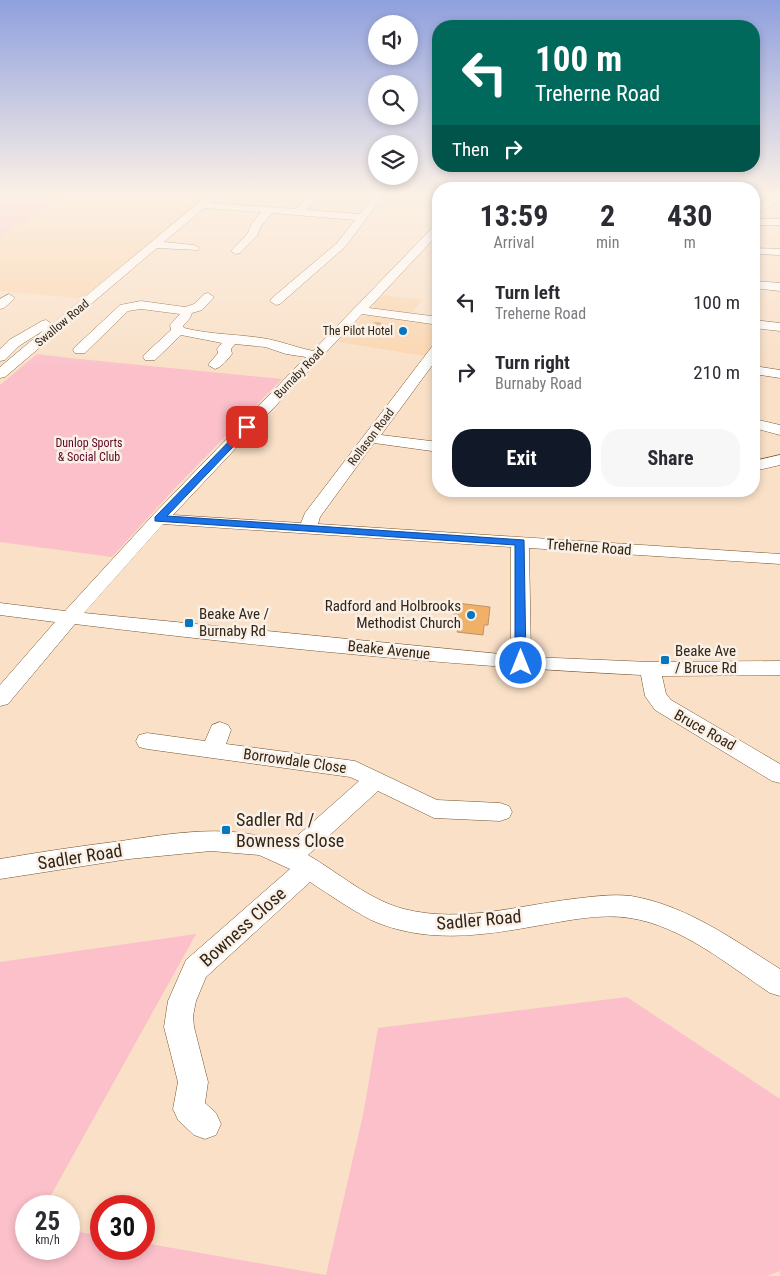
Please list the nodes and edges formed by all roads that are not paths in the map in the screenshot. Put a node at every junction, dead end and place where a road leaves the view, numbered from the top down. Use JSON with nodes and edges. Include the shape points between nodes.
{"nodes":[{"id":1,"x":145,"y":254,"type":"edge"},
{"id":2,"x":331,"y":254,"type":"edge"},
{"id":3,"x":414,"y":254,"type":"edge"},
{"id":4,"x":760,"y":285,"type":"edge"},
{"id":5,"x":780,"y":287,"type":"edge"},
{"id":6,"x":208,"y":297,"type":"dead end"},
{"id":7,"x":276,"y":301,"type":"dead end"},
{"id":8,"x":68,"y":306,"type":"dead end"},
{"id":9,"x":359,"y":310,"type":"junction"},
{"id":10,"x":184,"y":312,"type":"junction"},
{"id":11,"x":432,"y":320,"type":"edge"},
{"id":12,"x":760,"y":325,"type":"edge"},
{"id":13,"x":85,"y":326,"type":"dead end"},
{"id":14,"x":780,"y":327,"type":"edge"},
{"id":15,"x":102,"y":328,"type":"junction"},
{"id":16,"x":178,"y":331,"type":"junction"},
{"id":17,"x":232,"y":339,"type":"junction"},
{"id":18,"x":0,"y":342,"type":"edge"},
{"id":19,"x":14,"y":343,"type":"junction"},
{"id":20,"x":35,"y":345,"type":"junction"},
{"id":21,"x":80,"y":350,"type":"dead end"},
{"id":22,"x":151,"y":353,"type":"dead end"},
{"id":23,"x":316,"y":355,"type":"junction"},
{"id":24,"x":432,"y":356,"type":"edge"},
{"id":25,"x":0,"y":358,"type":"edge"},
{"id":26,"x":215,"y":365,"type":"dead end"},
{"id":27,"x":422,"y":368,"type":"junction"},
{"id":28,"x":432,"y":370,"type":"edge"},
{"id":29,"x":760,"y":371,"type":"edge"},
{"id":30,"x":0,"y":374,"type":"edge"},
{"id":31,"x":780,"y":374,"type":"edge"},
{"id":32,"x":760,"y":425,"type":"edge"},
{"id":33,"x":780,"y":430,"type":"edge"},
{"id":34,"x":370,"y":438,"type":"junction"},
{"id":35,"x":432,"y":446,"type":"edge"},
{"id":36,"x":780,"y":460,"type":"edge"},
{"id":37,"x":760,"y":465,"type":"edge"},
{"id":38,"x":159,"y":519,"type":"junction"},
{"id":39,"x":309,"y":529,"type":"junction"},
{"id":40,"x":520,"y":542,"type":"junction"},
{"id":41,"x":780,"y":559,"type":"edge"},
{"id":42,"x":0,"y":609,"type":"edge"},
{"id":43,"x":70,"y":617,"type":"junction"},
{"id":44,"x":521,"y":663,"type":"junction"},
{"id":45,"x":780,"y":668,"type":"edge"},
{"id":46,"x":650,"y":669,"type":"junction"},
{"id":47,"x":0,"y":699,"type":"edge"},
{"id":48,"x":147,"y":741,"type":"dead end"},
{"id":49,"x":780,"y":775,"type":"edge"},
{"id":50,"x":376,"y":779,"type":"junction"},
{"id":51,"x":500,"y":812,"type":"dead end"},
{"id":52,"x":299,"y":862,"type":"junction"},
{"id":53,"x":0,"y":869,"type":"edge"},
{"id":54,"x":780,"y":984,"type":"edge"},
{"id":55,"x":191,"y":1119,"type":"dead end"}],
"edges":[{"from":1,"to":20,"type":"street","name":"Swallow Road"},
{"from":2,"to":7,"type":"street"},
{"from":3,"to":9,"type":"street","name":"Burnaby Road"},
{"from":4,"to":5,"type":"street"},
{"from":6,"to":10,"type":"street","via":[[198,307]]},
{"from":8,"to":19,"type":"street","via":[[41,328]]},
{"from":9,"to":11,"type":"street"},
{"from":9,"to":23,"type":"street","name":"Burnaby Road"},
{"from":10,"to":15,"type":"street","via":[[131,305]]},
{"from":10,"to":16,"type":"street","via":[[186,315],[176,325]]},
{"from":12,"to":14,"type":"street"},
{"from":13,"to":15,"type":"street"},
{"from":15,"to":21,"type":"street"},
{"from":16,"to":17,"type":"street"},
{"from":16,"to":22,"type":"street"},
{"from":17,"to":23,"type":"street","via":[[268,343]]},
{"from":17,"to":26,"type":"street"},
{"from":18,"to":19,"type":"street"},
{"from":19,"to":20,"type":"street"},
{"from":19,"to":25,"type":"street"},
{"from":20,"to":30,"type":"street","name":"Swallow Road"},
{"from":23,"to":38,"type":"street","name":"Burnaby Road"},
{"from":24,"to":27,"type":"street","name":"Rollason Road"},
{"from":27,"to":28,"type":"street"},
{"from":27,"to":34,"type":"street","name":"Rollason Road"},
{"from":29,"to":31,"type":"street"},
{"from":32,"to":33,"type":"street"},
{"from":34,"to":35,"type":"street"},
{"from":34,"to":39,"type":"street","name":"Rollason Road","via":[[312,517]]},
{"from":36,"to":37,"type":"street"},
{"from":38,"to":39,"type":"street","name":"Treherne Road"},
{"from":38,"to":43,"type":"street","name":"Burnaby Road"},
{"from":39,"to":40,"type":"street","name":"Treherne Road"},
{"from":40,"to":41,"type":"street","name":"Treherne Road"},
{"from":40,"to":44,"type":"street"},
{"from":42,"to":43,"type":"street","name":"Beake Avenue"},
{"from":43,"to":44,"type":"street","name":"Beake Avenue"},
{"from":43,"to":47,"type":"street","name":"Burnaby Road"},
{"from":44,"to":46,"type":"street","name":"Beake Avenue"},
{"from":45,"to":46,"type":"street","name":"Beake Avenue"},
{"from":46,"to":49,"type":"street","name":"Bruce Road","via":[[656,696],[663,705]]},
{"from":48,"to":50,"type":"street","name":"Borrowdale Close","via":[[216,740],[355,769]]},
{"from":50,"to":51,"type":"street","name":"Borrowdale Close","via":[[434,809]]},
{"from":50,"to":52,"type":"street","name":"Borrowdale Close"},
{"from":52,"to":53,"type":"street","name":"Sadler Road","via":[[252,844],[211,842],[116,851]]},
{"from":52,"to":54,"type":"street","name":"Sadler Road","via":[[363,903],[418,923],[459,924],[596,907],[639,909],[699,934]]},
{"from":52,"to":55,"type":"street","name":"Bowness Close","via":[[196,969],[187,987],[179,1027],[193,1082]]}]}
